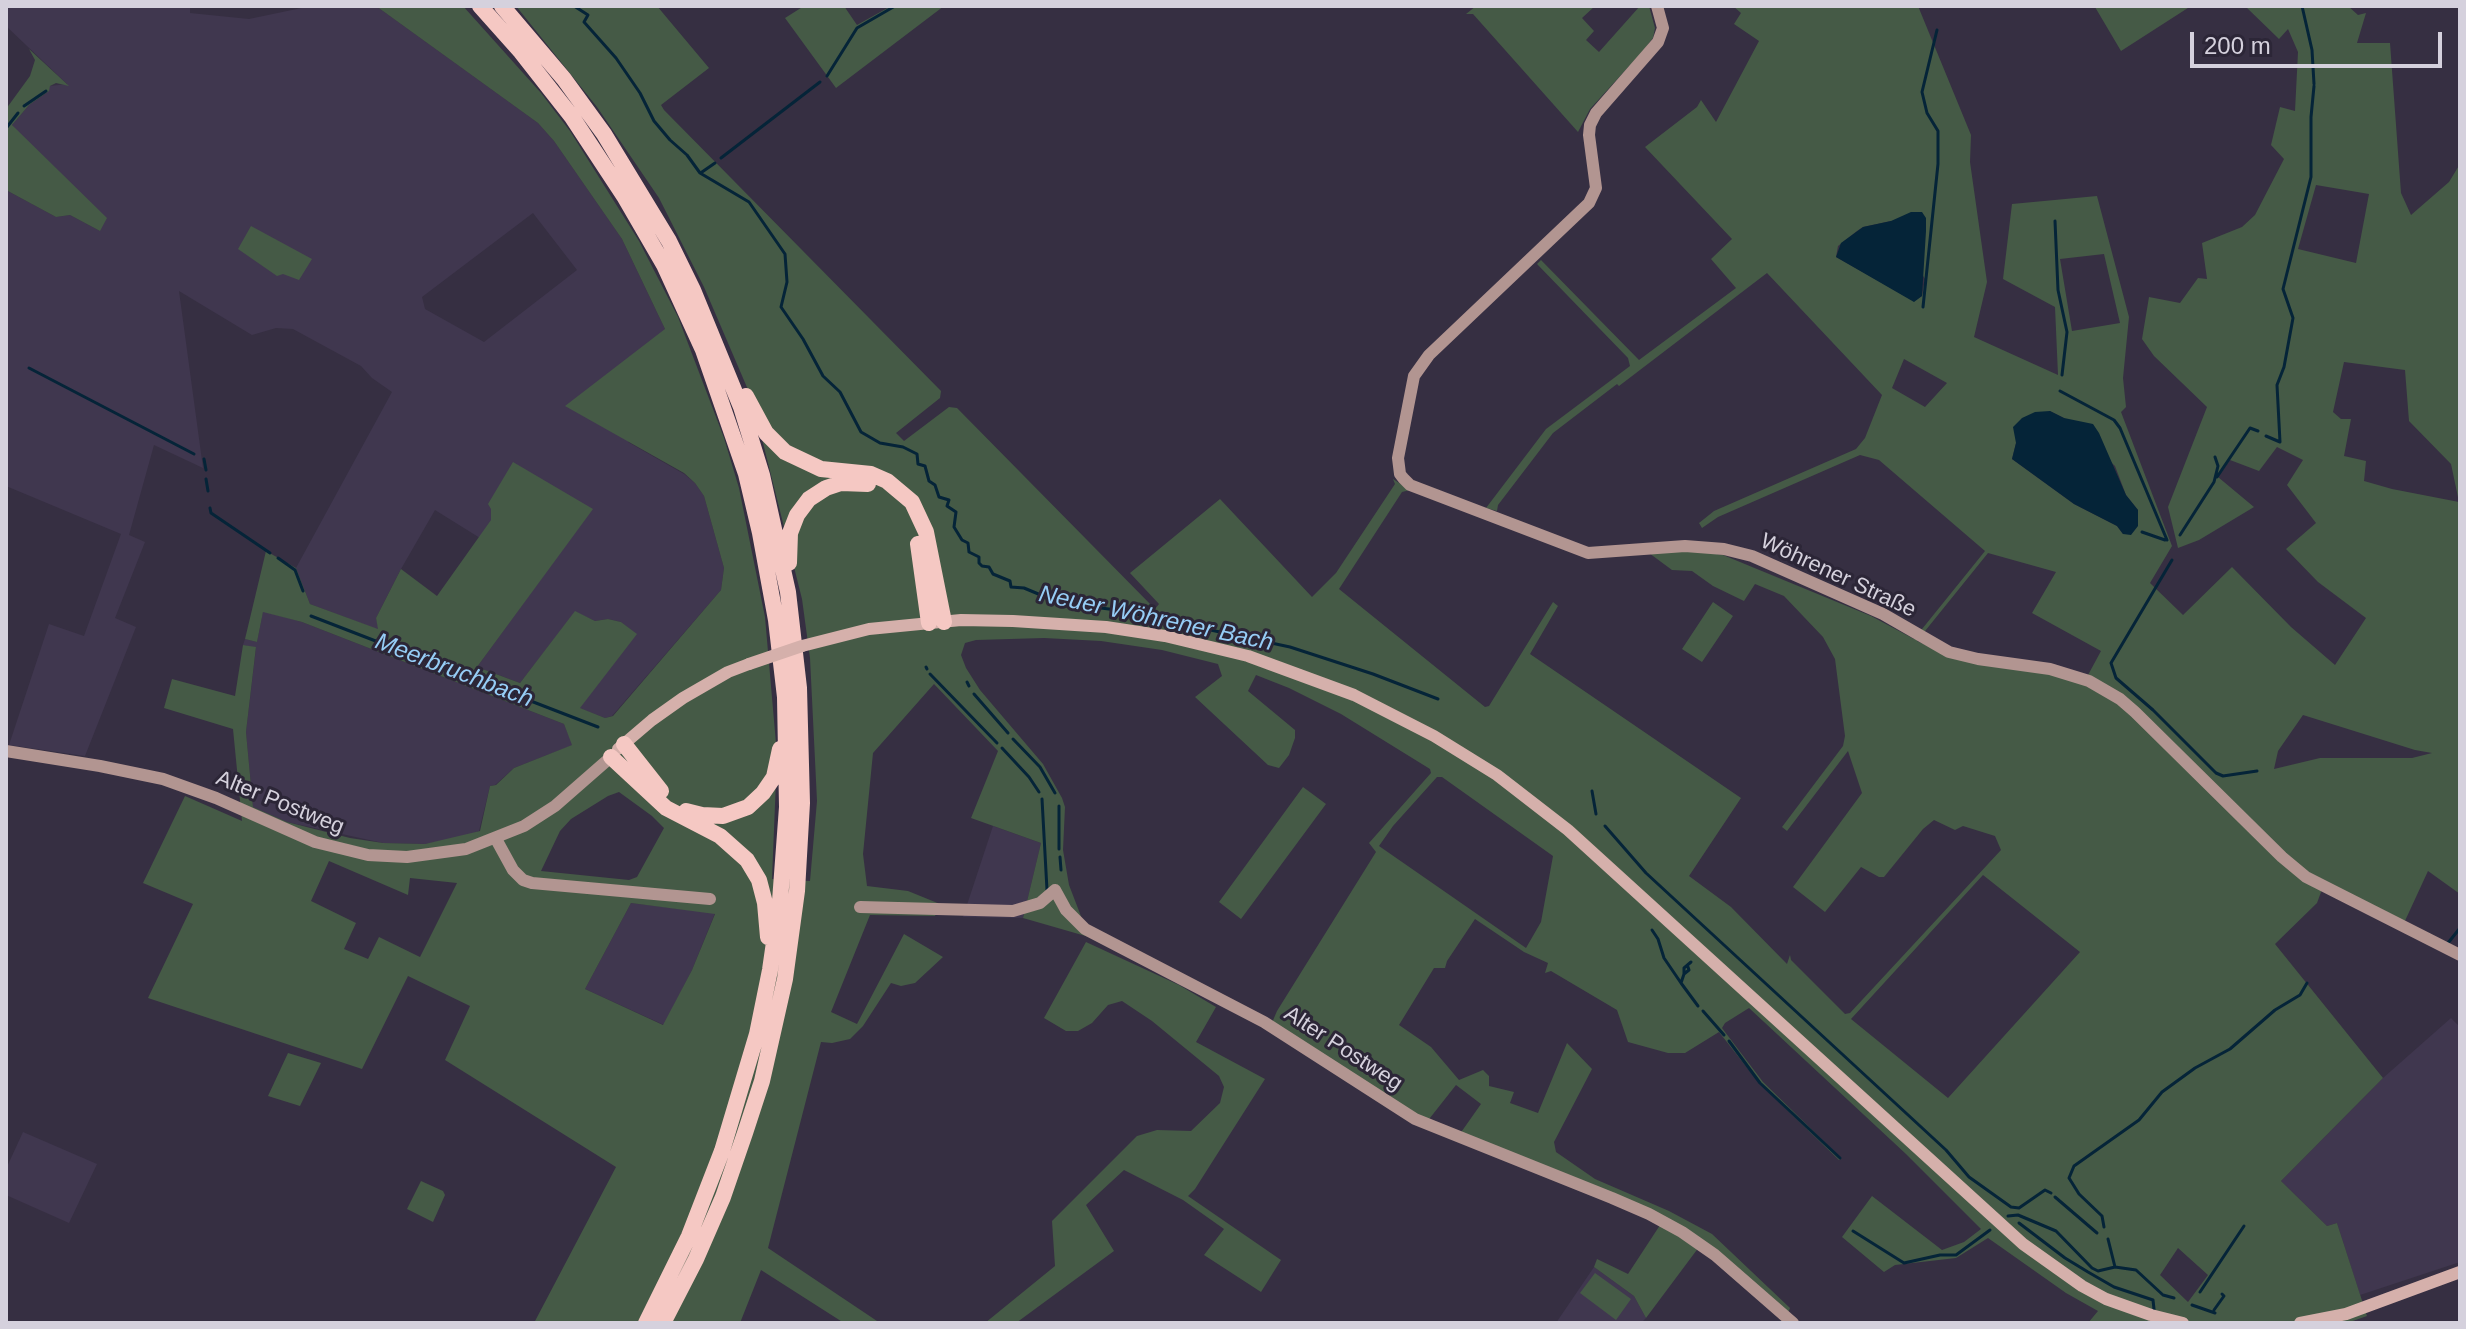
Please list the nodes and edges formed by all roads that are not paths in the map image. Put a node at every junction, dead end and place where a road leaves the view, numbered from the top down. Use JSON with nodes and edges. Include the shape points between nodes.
{"nodes":[{"id":1,"x":480,"y":6,"type":"edge"},
{"id":2,"x":502,"y":6,"type":"edge"},
{"id":3,"x":1657,"y":6,"type":"edge"},
{"id":4,"x":715,"y":339,"type":"junction"},
{"id":5,"x":788,"y":592,"type":"junction"},
{"id":6,"x":936,"y":622,"type":"junction"},
{"id":7,"x":785,"y":712,"type":"junction"},
{"id":8,"x":624,"y":744,"type":"junction"},
{"id":9,"x":6,"y":751,"type":"edge"},
{"id":10,"x":611,"y":757,"type":"junction"},
{"id":11,"x":496,"y":839,"type":"junction"},
{"id":12,"x":710,"y":899,"type":"dead end"},
{"id":13,"x":860,"y":907,"type":"dead end"},
{"id":14,"x":2460,"y":955,"type":"edge"},
{"id":15,"x":770,"y":970,"type":"junction"},
{"id":16,"x":2460,"y":1272,"type":"edge"},
{"id":17,"x":2176,"y":1322,"type":"edge"},
{"id":18,"x":646,"y":1323,"type":"edge"},
{"id":19,"x":663,"y":1323,"type":"edge"},
{"id":20,"x":1793,"y":1323,"type":"edge"},
{"id":21,"x":2183,"y":1323,"type":"edge"},
{"id":22,"x":2300,"y":1323,"type":"edge"}],
"edges":[{"from":1,"to":7,"type":"highway","via":[[591,143],[652,244],[703,350],[746,474],[760,533]]},
{"from":2,"to":4,"type":"highway","via":[[564,79],[621,159],[669,241]]},
{"from":3,"to":14,"type":"street","name":"Wöhrener Straße","via":[[1663,28],[1658,42],[1590,125],[1596,188],[1589,203],[1429,355],[1414,376],[1398,458],[1403,478],[1588,553],[1685,546],[1752,556],[1883,614],[1949,652],[2089,681],[2128,706],[2306,877]]},
{"from":4,"to":5,"type":"highway","via":[[762,475]]},
{"from":4,"to":6,"type":"highway","via":[[766,433],[785,452],[821,469],[871,474],[912,502],[926,532]]},
{"from":5,"to":6,"type":"highway","via":[[790,533],[797,515],[826,488],[862,482],[888,492],[914,523]]},
{"from":5,"to":19,"type":"highway","via":[[799,688],[802,803],[785,979],[762,1081],[723,1197]]},
{"from":6,"to":8,"type":"main road","bridge":true,"via":[[833,637],[728,672],[683,698]]},
{"from":6,"to":17,"type":"main road","via":[[1013,621],[1165,636],[1301,674],[1434,736],[1497,775],[1568,830],[2023,1244],[2106,1299]]},
{"from":7,"to":8,"type":"highway","via":[[774,777],[748,807],[723,816],[684,810],[668,799]]},
{"from":7,"to":15,"type":"highway","via":[[785,853]]},
{"from":8,"to":10,"type":"main road"},
{"from":9,"to":11,"type":"street","name":"Alter Postweg","via":[[163,779],[299,836],[368,855],[443,854]]},
{"from":10,"to":11,"type":"street","name":"Alter Postweg","via":[[555,806]]},
{"from":10,"to":15,"type":"highway","via":[[666,808],[720,836],[747,860],[765,903]]},
{"from":11,"to":12,"type":"street","via":[[513,870],[532,883]]},
{"from":13,"to":20,"type":"street","name":"Alter Postweg","via":[[1013,911],[1040,903],[1055,890],[1085,929],[1274,1028],[1415,1119],[1612,1198],[1682,1232]]},
{"from":15,"to":18,"type":"highway","via":[[722,1151],[689,1236]]},
{"from":16,"to":22,"type":"main road","via":[[2346,1314]]},
{"from":17,"to":21,"type":"main road"}]}
